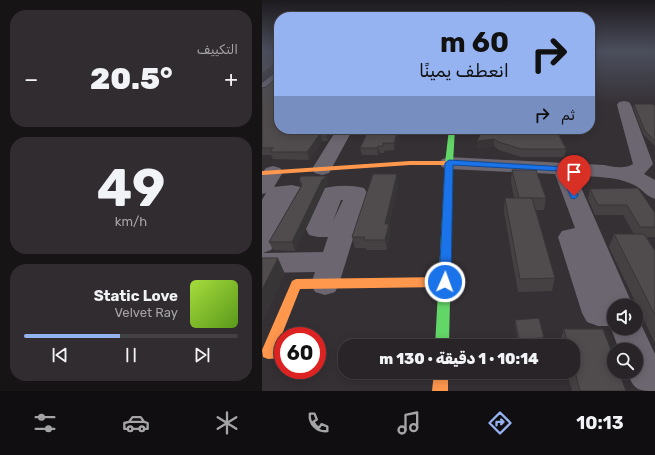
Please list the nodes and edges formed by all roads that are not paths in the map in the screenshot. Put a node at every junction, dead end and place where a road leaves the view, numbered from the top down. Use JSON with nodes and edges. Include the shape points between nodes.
{"nodes":[{"id":1,"x":624,"y":105,"type":"dead end"},
{"id":2,"x":342,"y":134,"type":"edge"},
{"id":3,"x":452,"y":134,"type":"edge"},
{"id":4,"x":449,"y":163,"type":"junction"},
{"id":5,"x":644,"y":164,"type":"junction"},
{"id":6,"x":322,"y":169,"type":"junction"},
{"id":7,"x":563,"y":169,"type":"junction"},
{"id":8,"x":604,"y":171,"type":"junction"},
{"id":9,"x":266,"y":178,"type":"edge"},
{"id":10,"x":654,"y":190,"type":"edge"},
{"id":11,"x":343,"y":229,"type":"dead end"},
{"id":12,"x":590,"y":236,"type":"junction"},
{"id":13,"x":262,"y":263,"type":"edge"},
{"id":14,"x":321,"y":277,"type":"junction"},
{"id":15,"x":445,"y":282,"type":"junction"},
{"id":16,"x":615,"y":299,"type":"edge"},
{"id":17,"x":607,"y":313,"type":"edge"},
{"id":18,"x":278,"y":327,"type":"edge"},
{"id":19,"x":293,"y":327,"type":"edge"},
{"id":20,"x":630,"y":335,"type":"edge"},
{"id":21,"x":274,"y":337,"type":"edge"},
{"id":22,"x":442,"y":339,"type":"edge"},
{"id":23,"x":274,"y":352,"type":"edge"},
{"id":24,"x":441,"y":379,"type":"edge"},
{"id":25,"x":655,"y":379,"type":"edge"},
{"id":26,"x":440,"y":391,"type":"edge"}],
"edges":[{"from":1,"to":5,"type":"street"},
{"from":2,"to":6,"type":"street"},
{"from":3,"to":4,"type":"main road"},
{"from":4,"to":6,"type":"main road"},
{"from":4,"to":7,"type":"street"},
{"from":4,"to":15,"type":"main road"},
{"from":5,"to":8,"type":"street","via":[[635,171]]},
{"from":5,"to":10,"type":"street"},
{"from":6,"to":9,"type":"main road"},
{"from":7,"to":8,"type":"street"},
{"from":7,"to":12,"type":"street"},
{"from":8,"to":10,"type":"street","via":[[640,179]]},
{"from":11,"to":14,"type":"street"},
{"from":12,"to":16,"type":"street"},
{"from":12,"to":17,"type":"street","via":[[571,237],[598,314]]},
{"from":13,"to":14,"type":"street"},
{"from":14,"to":15,"type":"main road"},
{"from":14,"to":18,"type":"main road","via":[[296,284]]},
{"from":14,"to":19,"type":"street"},
{"from":15,"to":22,"type":"main road"},
{"from":20,"to":25,"type":"street","via":[[645,372]]},
{"from":21,"to":23,"type":"main road","via":[[268,352]]},
{"from":24,"to":26,"type":"main road"}]}
